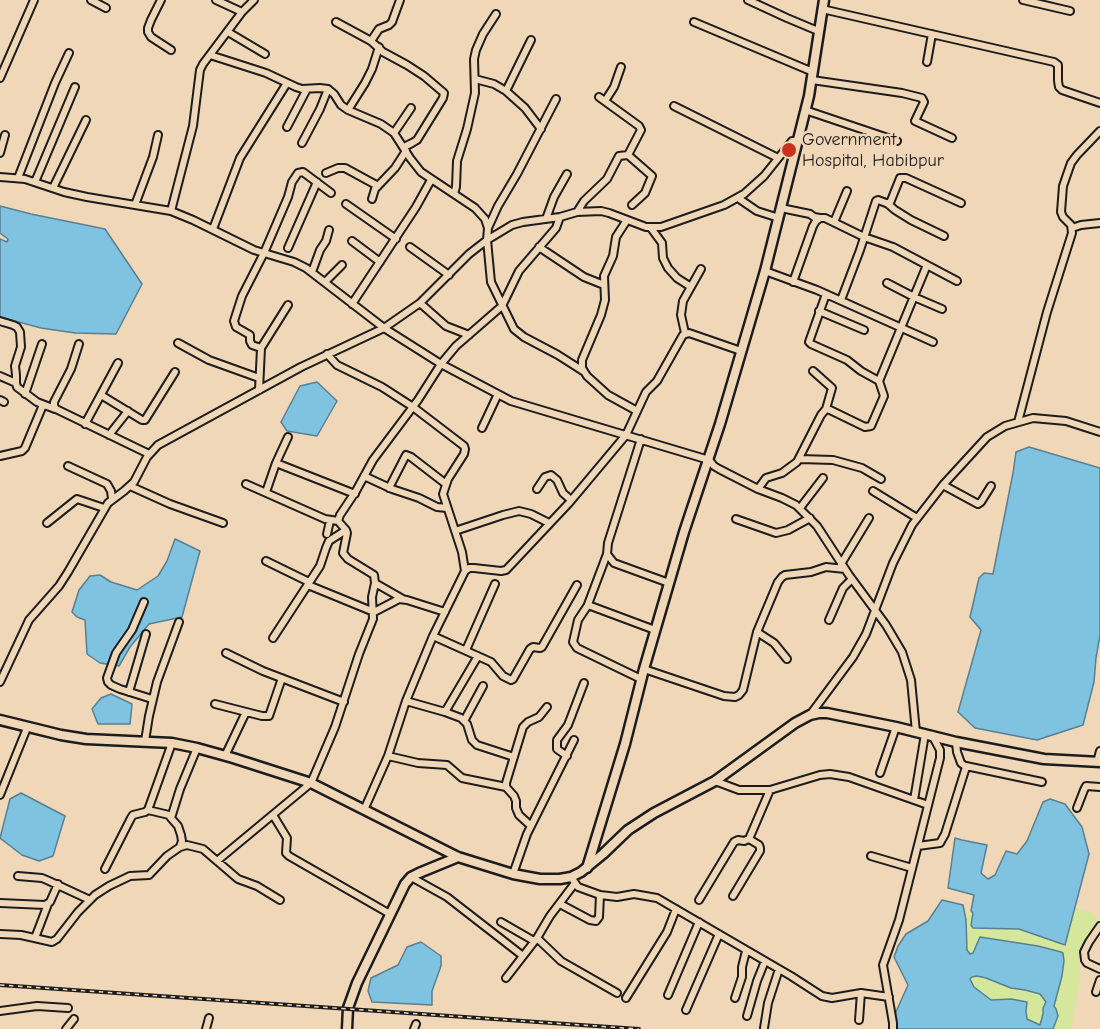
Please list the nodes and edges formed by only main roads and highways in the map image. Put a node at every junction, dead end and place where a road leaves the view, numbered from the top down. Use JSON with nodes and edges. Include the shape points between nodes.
{"nodes":[{"id":1,"x":823,"y":5,"type":"edge"},
{"id":2,"x":0,"y":720,"type":"edge"},
{"id":3,"x":1098,"y":762,"type":"edge"},
{"id":4,"x":458,"y":857,"type":"junction"},
{"id":5,"x":586,"y":868,"type":"junction"},
{"id":6,"x":348,"y":1029,"type":"edge"}],
"edges":[{"from":1,"to":5,"type":"main road","via":[[805,110],[765,271]]},
{"from":2,"to":4,"type":"main road","via":[[61,735],[172,743],[225,756],[311,783]]},
{"from":3,"to":5,"type":"main road","via":[[1044,759],[827,712],[810,715],[715,782],[628,830]]},
{"from":4,"to":5,"type":"main road","via":[[540,879],[573,880]]},
{"from":4,"to":6,"type":"main road","via":[[411,877],[405,884],[354,989],[348,1008]]}]}
